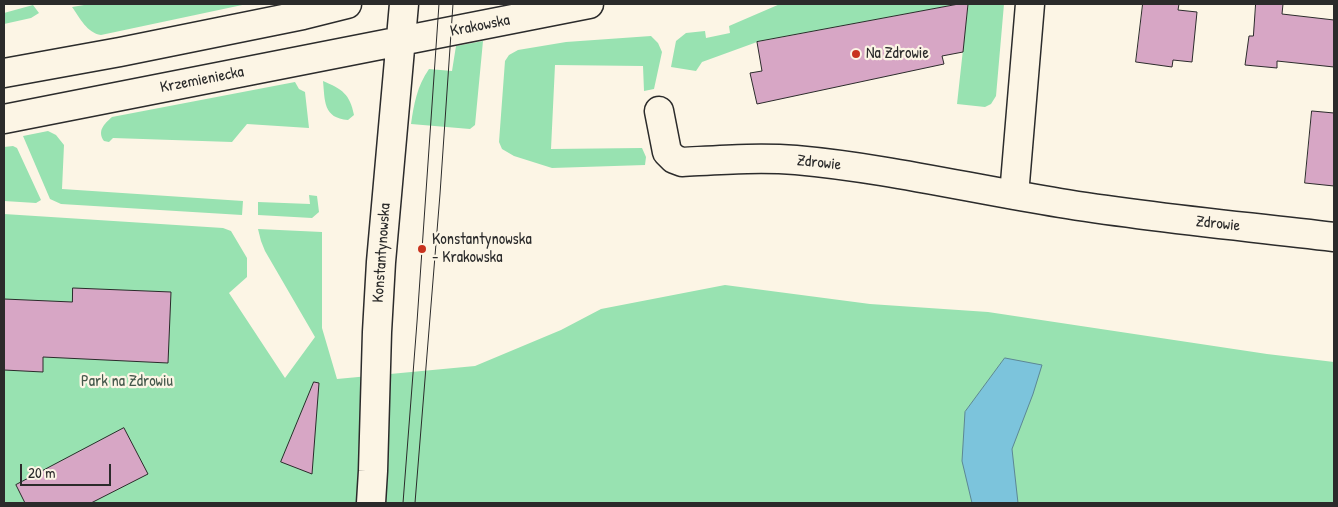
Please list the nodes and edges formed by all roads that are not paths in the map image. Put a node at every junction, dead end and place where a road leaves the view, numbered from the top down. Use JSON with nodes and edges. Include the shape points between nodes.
{"nodes":[{"id":1,"x":347,"y":4,"type":"edge"},
{"id":2,"x":404,"y":4,"type":"edge"},
{"id":3,"x":589,"y":4,"type":"edge"},
{"id":4,"x":1030,"y":4,"type":"edge"},
{"id":5,"x":400,"y":41,"type":"junction"},
{"id":6,"x":4,"y":73,"type":"edge"},
{"id":7,"x":659,"y":112,"type":"dead end"},
{"id":8,"x":4,"y":118,"type":"edge"},
{"id":9,"x":1014,"y":195,"type":"junction"},
{"id":10,"x":1334,"y":237,"type":"edge"},
{"id":11,"x":371,"y":503,"type":"edge"}],
"edges":[{"from":1,"to":6,"type":"main road"},
{"from":2,"to":5,"type":"main road","name":"Konstantynowska"},
{"from":3,"to":5,"type":"main road","name":"Krakowska"},
{"from":4,"to":9,"type":"main road"},
{"from":5,"to":8,"type":"main road","name":"Krzemieniecka"},
{"from":5,"to":11,"type":"main road","name":"Konstantynowska","via":[[381,262]]},
{"from":7,"to":9,"type":"main road","name":"Zdrowie","via":[[667,152],[682,162],[803,161],[858,167]]},
{"from":9,"to":10,"type":"main road","name":"Zdrowie","via":[[1136,215]]}]}
